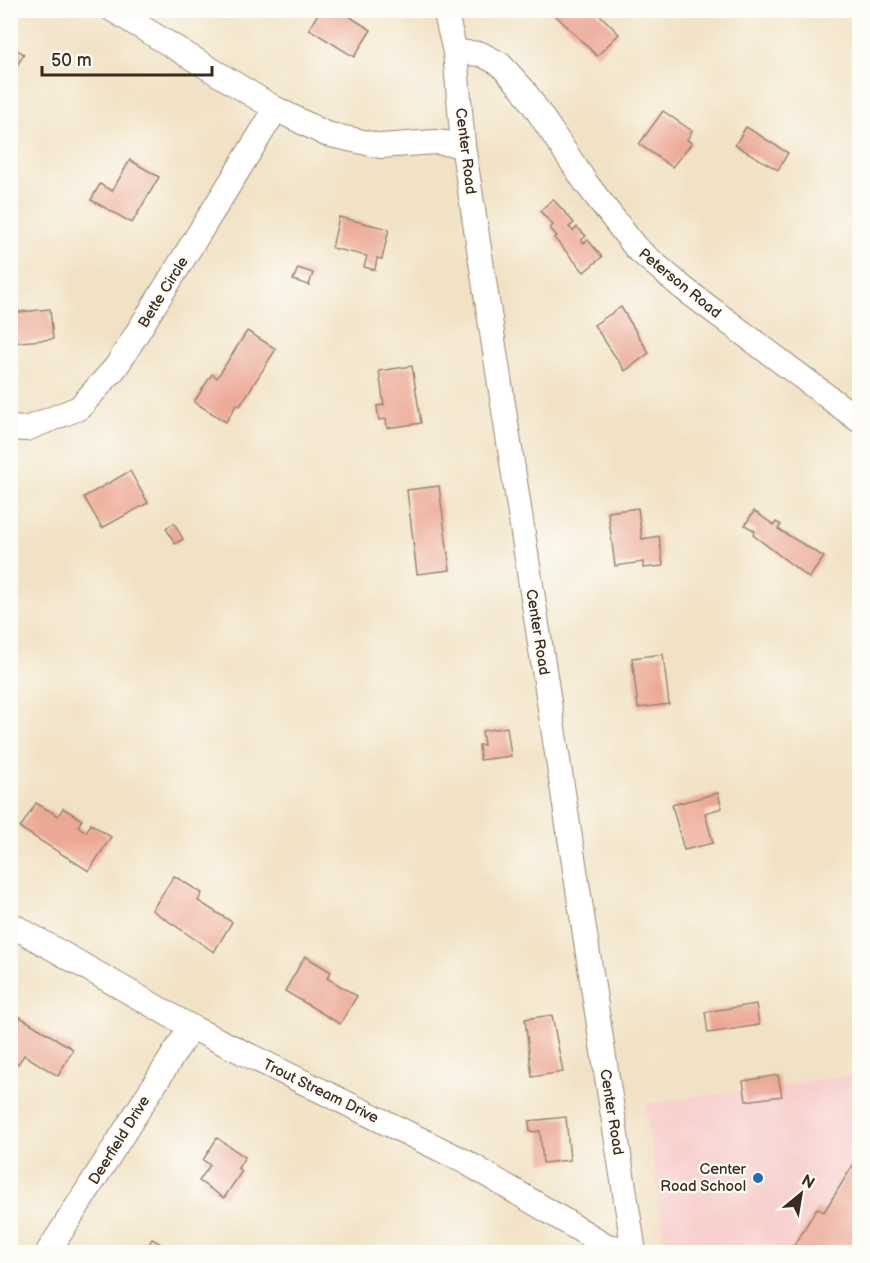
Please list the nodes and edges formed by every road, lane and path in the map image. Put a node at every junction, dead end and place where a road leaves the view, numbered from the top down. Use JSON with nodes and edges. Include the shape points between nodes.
{"nodes":[{"id":1,"x":112,"y":10,"type":"edge"},
{"id":2,"x":445,"y":10,"type":"edge"},
{"id":3,"x":455,"y":52,"type":"junction"},
{"id":4,"x":276,"y":109,"type":"junction"},
{"id":5,"x":463,"y":145,"type":"junction"},
{"id":6,"x":860,"y":421,"type":"edge"},
{"id":7,"x":10,"y":428,"type":"edge"},
{"id":8,"x":10,"y":924,"type":"edge"},
{"id":9,"x":191,"y":1027,"type":"junction"},
{"id":10,"x":633,"y":1251,"type":"edge"},
{"id":11,"x":48,"y":1252,"type":"edge"}],
"edges":[{"from":1,"to":4,"type":"street"},
{"from":2,"to":3,"type":"street","name":"Center Road"},
{"from":3,"to":5,"type":"street","name":"Center Road"},
{"from":3,"to":6,"type":"street","name":"Peterson Road","via":[[481,54],[500,64],[523,89],[586,183],[636,248]]},
{"from":4,"to":5,"type":"street","via":[[326,134],[381,146],[435,142]]},
{"from":4,"to":7,"type":"street","name":"Bette Circle","via":[[116,367],[79,408],[26,429]]},
{"from":5,"to":10,"type":"street","name":"Center Road"},
{"from":8,"to":9,"type":"street","name":"Trout Stream Drive"},
{"from":9,"to":10,"type":"street","name":"Trout Stream Drive","via":[[464,1161],[607,1246]]},
{"from":9,"to":11,"type":"street","name":"Deerfield Drive"}]}
